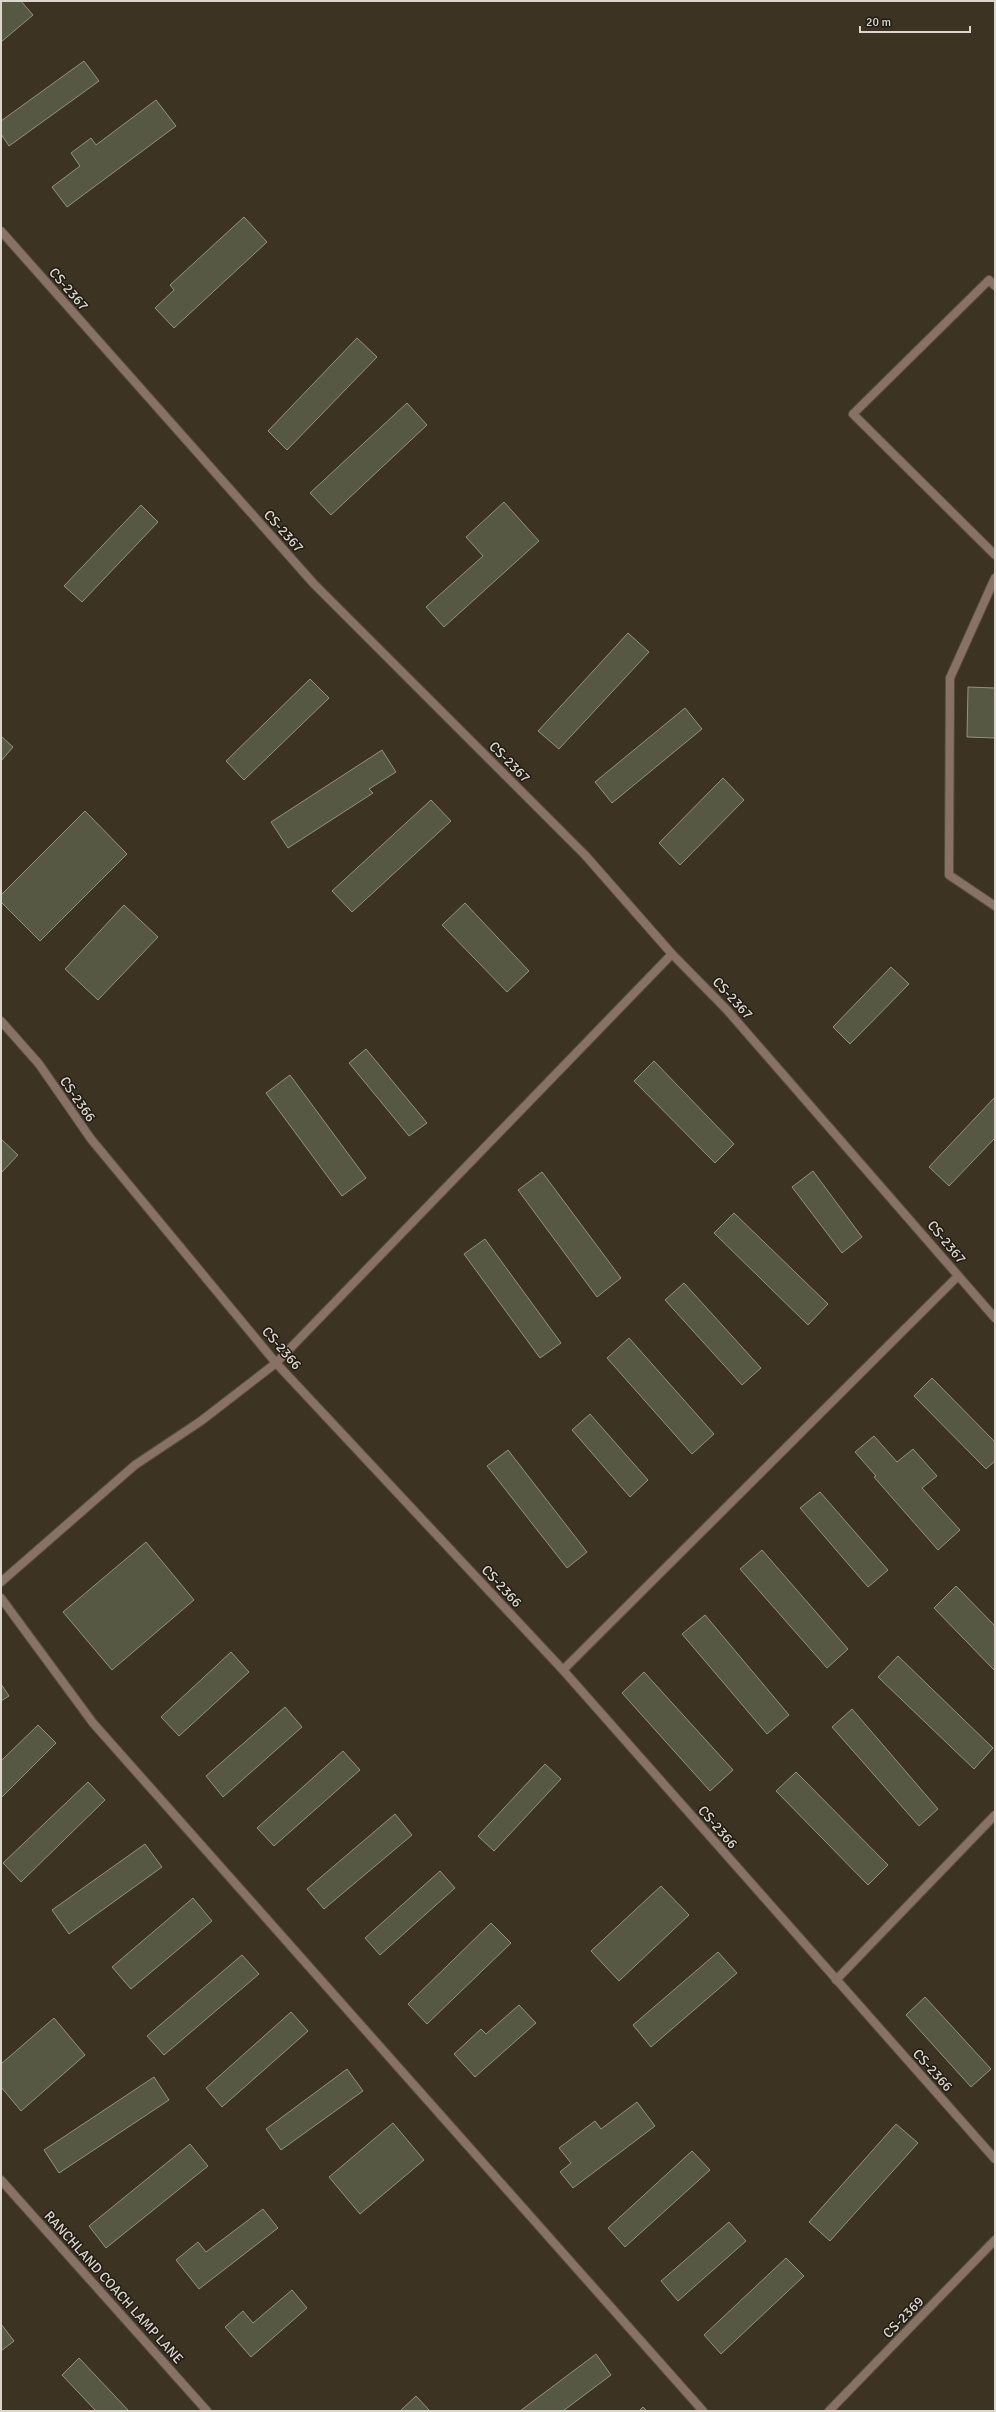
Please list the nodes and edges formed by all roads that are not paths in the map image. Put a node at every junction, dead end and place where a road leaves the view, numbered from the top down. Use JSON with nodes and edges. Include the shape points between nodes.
{"nodes":[{"id":1,"x":1,"y":231,"type":"edge"},
{"id":2,"x":995,"y":286,"type":"edge"},
{"id":3,"x":995,"y":555,"type":"edge"},
{"id":4,"x":995,"y":578,"type":"edge"},
{"id":5,"x":995,"y":906,"type":"edge"},
{"id":6,"x":672,"y":954,"type":"junction"},
{"id":7,"x":1,"y":1021,"type":"edge"},
{"id":8,"x":958,"y":1276,"type":"junction"},
{"id":9,"x":995,"y":1318,"type":"edge"},
{"id":10,"x":276,"y":1363,"type":"junction"},
{"id":11,"x":1,"y":1582,"type":"edge"},
{"id":12,"x":1,"y":1598,"type":"edge"},
{"id":13,"x":563,"y":1670,"type":"junction"},
{"id":14,"x":995,"y":1815,"type":"edge"},
{"id":15,"x":836,"y":1980,"type":"junction"},
{"id":16,"x":995,"y":2159,"type":"edge"},
{"id":17,"x":1,"y":2180,"type":"edge"},
{"id":18,"x":995,"y":2240,"type":"edge"},
{"id":19,"x":207,"y":2411,"type":"edge"},
{"id":20,"x":703,"y":2411,"type":"edge"},
{"id":21,"x":829,"y":2411,"type":"edge"}],
"edges":[{"from":1,"to":6,"type":"street","name":"CS-2367","via":[[314,584],[585,855]]},
{"from":2,"to":3,"type":"street","via":[[989,280],[853,414]]},
{"from":4,"to":5,"type":"street","via":[[950,678],[949,875]]},
{"from":6,"to":8,"type":"street","name":"CS-2367","via":[[727,1010]]},
{"from":6,"to":10,"type":"street"},
{"from":7,"to":10,"type":"street","name":"CS-2366","via":[[39,1064],[90,1139]]},
{"from":8,"to":9,"type":"street","name":"CS-2367"},
{"from":8,"to":13,"type":"street"},
{"from":10,"to":11,"type":"street","via":[[201,1421],[135,1465]]},
{"from":10,"to":13,"type":"street","name":"CS-2366"},
{"from":12,"to":20,"type":"street","via":[[93,1723]]},
{"from":13,"to":15,"type":"street","name":"CS-2366"},
{"from":14,"to":15,"type":"street"},
{"from":15,"to":16,"type":"street","name":"CS-2366"},
{"from":17,"to":19,"type":"street","name":"RANCHLAND COACH LAMP LANE"},
{"from":18,"to":21,"type":"street","name":"CS-2369"}]}
